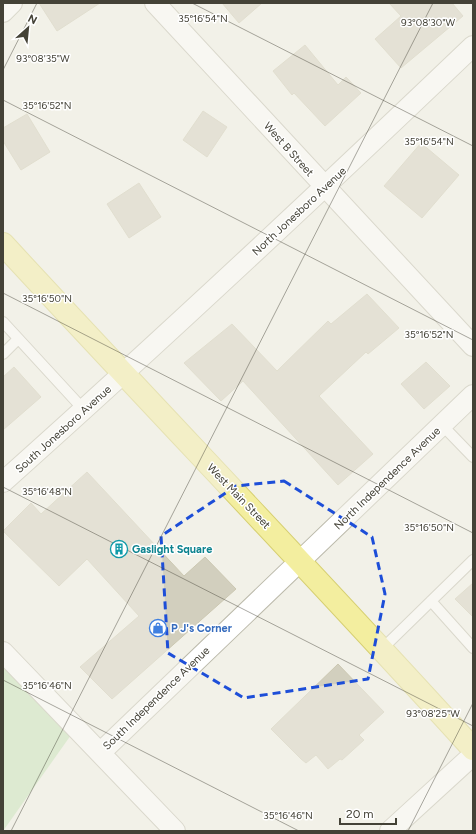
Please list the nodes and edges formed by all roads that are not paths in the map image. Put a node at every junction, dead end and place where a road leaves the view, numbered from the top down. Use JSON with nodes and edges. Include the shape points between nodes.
{"nodes":[{"id":1,"x":12,"y":3,"type":"edge"},
{"id":2,"x":155,"y":3,"type":"edge"},
{"id":3,"x":3,"y":12,"type":"edge"},
{"id":4,"x":473,"y":46,"type":"edge"},
{"id":5,"x":325,"y":188,"type":"junction"},
{"id":6,"x":3,"y":244,"type":"edge"},
{"id":7,"x":3,"y":322,"type":"edge"},
{"id":8,"x":18,"y":339,"type":"junction"},
{"id":9,"x":473,"y":346,"type":"edge"},
{"id":10,"x":3,"y":354,"type":"edge"},
{"id":11,"x":123,"y":375,"type":"junction"},
{"id":12,"x":473,"y":396,"type":"edge"},
{"id":13,"x":84,"y":410,"type":"junction"},
{"id":14,"x":442,"y":425,"type":"junction"},
{"id":15,"x":473,"y":457,"type":"edge"},
{"id":16,"x":3,"y":482,"type":"edge"},
{"id":17,"x":300,"y":560,"type":"junction"},
{"id":18,"x":473,"y":560,"type":"edge"},
{"id":19,"x":431,"y":601,"type":"junction"},
{"id":20,"x":382,"y":648,"type":"junction"},
{"id":21,"x":473,"y":648,"type":"edge"},
{"id":22,"x":3,"y":652,"type":"edge"},
{"id":23,"x":473,"y":748,"type":"edge"},
{"id":24,"x":100,"y":753,"type":"junction"},
{"id":25,"x":473,"y":755,"type":"edge"},
{"id":26,"x":175,"y":831,"type":"edge"},
{"id":27,"x":390,"y":831,"type":"edge"}],
"edges":[{"from":1,"to":3,"type":"street"},
{"from":2,"to":5,"type":"street","name":"West B Street"},
{"from":4,"to":5,"type":"street","name":"North Jonesboro Avenue"},
{"from":5,"to":9,"type":"street","name":"West B Street"},
{"from":5,"to":11,"type":"street","name":"North Jonesboro Avenue"},
{"from":6,"to":11,"type":"main road","name":"West Main Street"},
{"from":7,"to":8,"type":"lane"},
{"from":8,"to":10,"type":"lane"},
{"from":8,"to":13,"type":"lane"},
{"from":11,"to":13,"type":"street","name":"South Jonesboro Avenue"},
{"from":11,"to":17,"type":"main road","name":"West Main Street"},
{"from":12,"to":14,"type":"street","name":"North Independence Avenue"},
{"from":13,"to":16,"type":"street","name":"South Jonesboro Avenue"},
{"from":14,"to":15,"type":"lane"},
{"from":14,"to":17,"type":"street","name":"North Independence Avenue"},
{"from":17,"to":20,"type":"main road","name":"West Main Street"},
{"from":17,"to":24,"type":"street","name":"South Independence Avenue"},
{"from":18,"to":19,"type":"lane"},
{"from":19,"to":20,"type":"lane"},
{"from":19,"to":21,"type":"lane"},
{"from":20,"to":23,"type":"main road","name":"West Main Street"},
{"from":22,"to":24,"type":"street"},
{"from":24,"to":26,"type":"street"},
{"from":25,"to":27,"type":"street"}]}
